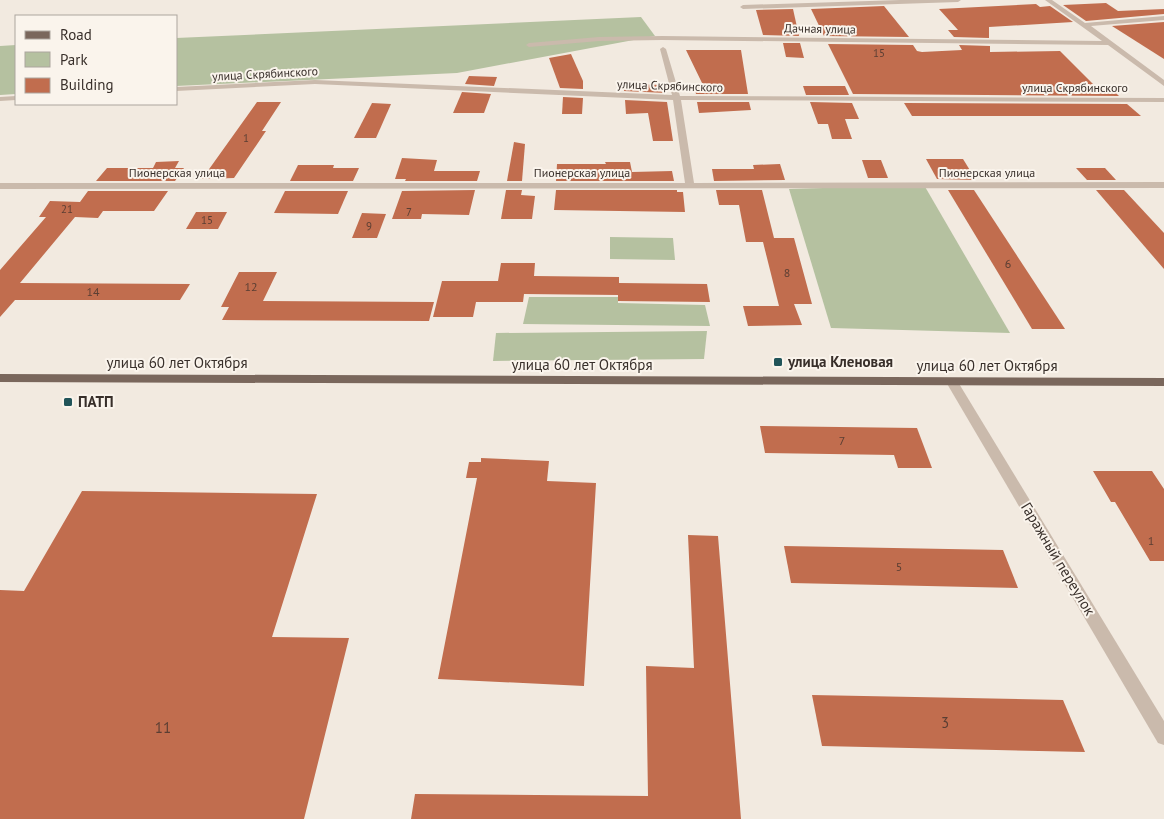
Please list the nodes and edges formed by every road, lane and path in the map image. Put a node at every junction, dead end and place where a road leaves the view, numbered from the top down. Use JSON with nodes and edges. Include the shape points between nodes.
{"nodes":[{"id":1,"x":958,"y":0,"type":"edge"},
{"id":2,"x":1048,"y":0,"type":"edge"},
{"id":3,"x":743,"y":8,"type":"dead end"},
{"id":4,"x":1164,"y":18,"type":"edge"},
{"id":5,"x":1085,"y":25,"type":"junction"},
{"id":6,"x":1110,"y":43,"type":"junction"},
{"id":7,"x":530,"y":45,"type":"dead end"},
{"id":8,"x":663,"y":49,"type":"dead end"},
{"id":9,"x":1164,"y":84,"type":"edge"},
{"id":10,"x":178,"y":90,"type":"edge"},
{"id":11,"x":15,"y":98,"type":"edge"},
{"id":12,"x":677,"y":98,"type":"junction"},
{"id":13,"x":0,"y":99,"type":"edge"},
{"id":14,"x":1164,"y":100,"type":"edge"},
{"id":15,"x":690,"y":185,"type":"junction"},
{"id":16,"x":1164,"y":185,"type":"edge"},
{"id":17,"x":0,"y":186,"type":"edge"},
{"id":18,"x":0,"y":378,"type":"edge"},
{"id":19,"x":952,"y":382,"type":"junction"},
{"id":20,"x":1164,"y":382,"type":"edge"},
{"id":21,"x":1164,"y":737,"type":"edge"}],
"edges":[{"from":1,"to":3,"type":"street"},
{"from":2,"to":5,"type":"street"},
{"from":4,"to":5,"type":"street"},
{"from":5,"to":6,"type":"street"},
{"from":6,"to":7,"type":"street","name":"Дачная улица","via":[[655,38]]},
{"from":6,"to":9,"type":"street"},
{"from":8,"to":12,"type":"street"},
{"from":10,"to":12,"type":"street","name":"улица Скрябинского","via":[[315,82]]},
{"from":11,"to":13,"type":"street"},
{"from":12,"to":14,"type":"street","name":"улица Скрябинского"},
{"from":12,"to":15,"type":"street"},
{"from":15,"to":16,"type":"street","name":"Пионерская улица"},
{"from":15,"to":17,"type":"street","name":"Пионерская улица"},
{"from":18,"to":19,"type":"main road","name":"улица 60 лет Октября"},
{"from":19,"to":20,"type":"main road","name":"улица 60 лет Октября"},
{"from":19,"to":21,"type":"street","name":"Гаражный переулок"}]}
